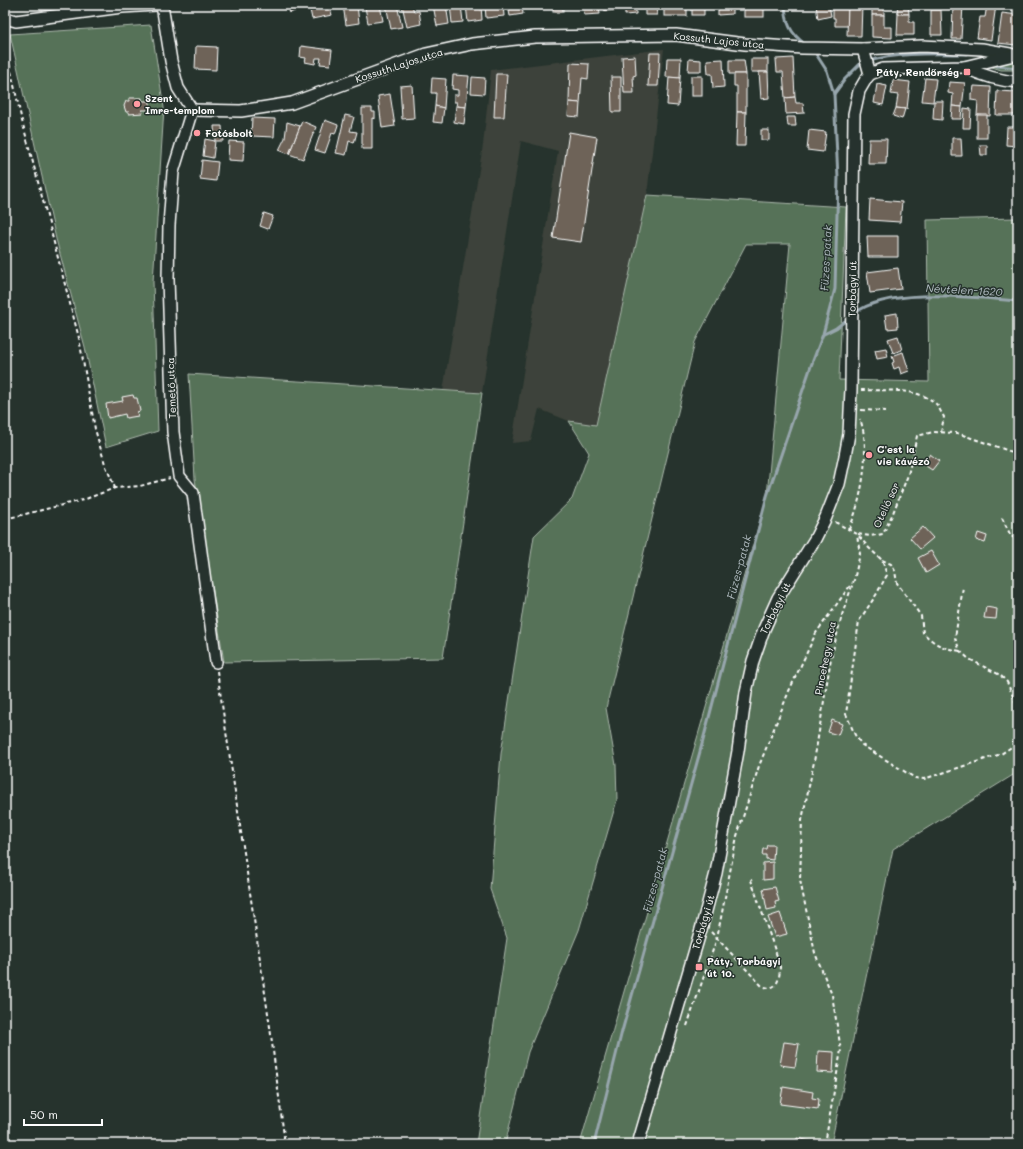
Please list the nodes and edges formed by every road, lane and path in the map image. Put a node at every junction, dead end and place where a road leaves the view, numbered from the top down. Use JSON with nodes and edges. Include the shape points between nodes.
{"nodes":[{"id":1,"x":156,"y":5,"type":"edge"},
{"id":2,"x":162,"y":5,"type":"edge"},
{"id":3,"x":5,"y":18,"type":"edge"},
{"id":4,"x":5,"y":44,"type":"edge"},
{"id":5,"x":864,"y":49,"type":"junction"},
{"id":6,"x":1016,"y":54,"type":"edge"},
{"id":7,"x":964,"y":67,"type":"junction"},
{"id":8,"x":870,"y":74,"type":"junction"},
{"id":9,"x":1018,"y":82,"type":"edge"},
{"id":10,"x":192,"y":110,"type":"junction"},
{"id":11,"x":851,"y":389,"type":"junction"},
{"id":12,"x":853,"y":410,"type":"junction"},
{"id":13,"x":888,"y":411,"type":"dead end"},
{"id":14,"x":941,"y":433,"type":"junction"},
{"id":15,"x":1018,"y":454,"type":"edge"},
{"id":16,"x":179,"y":476,"type":"junction"},
{"id":17,"x":115,"y":488,"type":"junction"},
{"id":18,"x":826,"y":517,"type":"junction"},
{"id":19,"x":1002,"y":518,"type":"dead end"},
{"id":20,"x":5,"y":519,"type":"edge"},
{"id":21,"x":849,"y":529,"type":"junction"},
{"id":22,"x":857,"y":534,"type":"junction"},
{"id":23,"x":1018,"y":540,"type":"edge"},
{"id":24,"x":882,"y":560,"type":"junction"},
{"id":25,"x":854,"y":580,"type":"junction"},
{"id":26,"x":963,"y":587,"type":"dead end"},
{"id":27,"x":960,"y":651,"type":"junction"},
{"id":28,"x":216,"y":662,"type":"joint"},
{"id":29,"x":1017,"y":707,"type":"edge"},
{"id":30,"x":750,"y":877,"type":"dead end"},
{"id":31,"x":702,"y":926,"type":"junction"},
{"id":32,"x":716,"y":938,"type":"junction"},
{"id":33,"x":687,"y":1026,"type":"dead end"},
{"id":34,"x":285,"y":1144,"type":"edge"},
{"id":35,"x":638,"y":1144,"type":"edge"},
{"id":36,"x":825,"y":1144,"type":"edge"}],
"edges":[{"from":1,"to":3,"type":"street","via":[[16,21]]},
{"from":2,"to":10,"type":"street","via":[[178,88]]},
{"from":4,"to":17,"type":"path","via":[[79,338],[95,429]]},
{"from":5,"to":6,"type":"street","name":"Kossuth Lajos utca","via":[[922,46],[982,49]]},
{"from":5,"to":8,"type":"street"},
{"from":5,"to":10,"type":"street","name":"Kossuth Lajos utca","via":[[745,44],[676,35],[535,37],[472,44],[426,54],[292,103],[241,111]]},
{"from":6,"to":7,"type":"street","name":"Kossuth Lajos utca"},
{"from":7,"to":8,"type":"street","name":"Kossuth Lajos utca","via":[[883,69]]},
{"from":7,"to":9,"type":"street","name":"Kossuth Lajos utca","via":[[978,73]]},
{"from":8,"to":11,"type":"street","name":"Torbágyi út","via":[[859,91],[854,114]]},
{"from":10,"to":16,"type":"street","name":"Temető utca","via":[[173,172],[169,225],[170,369],[173,432]]},
{"from":11,"to":12,"type":"street","name":"Torbágyi út"},
{"from":11,"to":14,"type":"path","via":[[908,391],[921,395],[937,406],[944,417]]},
{"from":12,"to":13,"type":"path"},
{"from":12,"to":18,"type":"street","name":"Torbágyi út","via":[[839,484]]},
{"from":12,"to":21,"type":"path","via":[[863,427],[865,447],[863,477],[856,514]]},
{"from":14,"to":15,"type":"path","via":[[957,433]]},
{"from":14,"to":22,"type":"path","name":"Otelló sor","via":[[917,436],[908,475],[883,534]]},
{"from":16,"to":17,"type":"path","via":[[140,486]]},
{"from":16,"to":28,"type":"street","via":[[193,493]]},
{"from":17,"to":20,"type":"path","via":[[83,500]]},
{"from":18,"to":21,"type":"path"},
{"from":18,"to":31,"type":"street","name":"Torbágyi út","via":[[778,598],[753,661],[716,873]]},
{"from":19,"to":23,"type":"path","via":[[1011,536]]},
{"from":21,"to":22,"type":"path"},
{"from":22,"to":24,"type":"path"},
{"from":22,"to":25,"type":"path","name":"Pincehegy utca","via":[[860,554]]},
{"from":24,"to":27,"type":"path","via":[[891,564],[897,583],[921,616],[923,633],[932,642],[944,648]]},
{"from":24,"to":29,"type":"path","via":[[887,575],[859,621],[846,714],[862,745],[915,778],[924,779],[1001,754],[1010,748],[1015,740]]},
{"from":25,"to":32,"type":"path","via":[[816,633],[759,766],[737,836]]},
{"from":25,"to":36,"type":"path","name":"Pincehegy utca","via":[[831,658],[802,820],[800,880],[816,953],[832,996],[841,1050]]},
{"from":26,"to":27,"type":"path","via":[[955,638]]},
{"from":27,"to":29,"type":"path","via":[[1000,675],[1007,682]]},
{"from":28,"to":34,"type":"path"},
{"from":30,"to":32,"type":"path","via":[[780,965],[778,982],[772,987],[762,986]]},
{"from":31,"to":32,"type":"path","via":[[711,931]]},
{"from":31,"to":35,"type":"street","name":"Torbágyi út"},
{"from":32,"to":33,"type":"path"}]}
